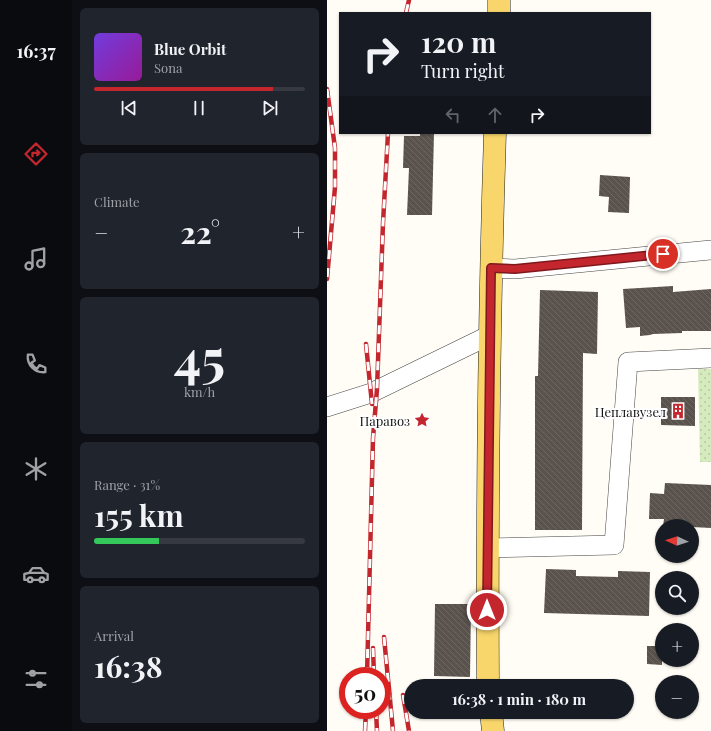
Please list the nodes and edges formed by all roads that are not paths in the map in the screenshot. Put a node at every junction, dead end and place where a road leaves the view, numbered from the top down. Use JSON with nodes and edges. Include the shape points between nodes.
{"nodes":[{"id":1,"x":499,"y":0,"type":"edge"},
{"id":2,"x":499,"y":12,"type":"edge"},
{"id":3,"x":495,"y":134,"type":"edge"},
{"id":4,"x":711,"y":250,"type":"edge"},
{"id":5,"x":491,"y":268,"type":"junction"},
{"id":6,"x":490,"y":335,"type":"junction"},
{"id":7,"x":711,"y":358,"type":"edge"},
{"id":8,"x":327,"y":407,"type":"edge"},
{"id":9,"x":487,"y":548,"type":"junction"},
{"id":10,"x":488,"y":679,"type":"edge"},
{"id":11,"x":492,"y":719,"type":"edge"},
{"id":12,"x":493,"y":731,"type":"edge"}],
"edges":[{"from":1,"to":2,"type":"main road"},
{"from":3,"to":5,"type":"main road"},
{"from":4,"to":5,"type":"street","via":[[515,269]]},
{"from":5,"to":6,"type":"main road"},
{"from":6,"to":8,"type":"street","via":[[371,393]]},
{"from":6,"to":9,"type":"main road"},
{"from":7,"to":9,"type":"street","via":[[628,362],[614,545]]},
{"from":9,"to":10,"type":"main road"},
{"from":11,"to":12,"type":"main road"}]}
